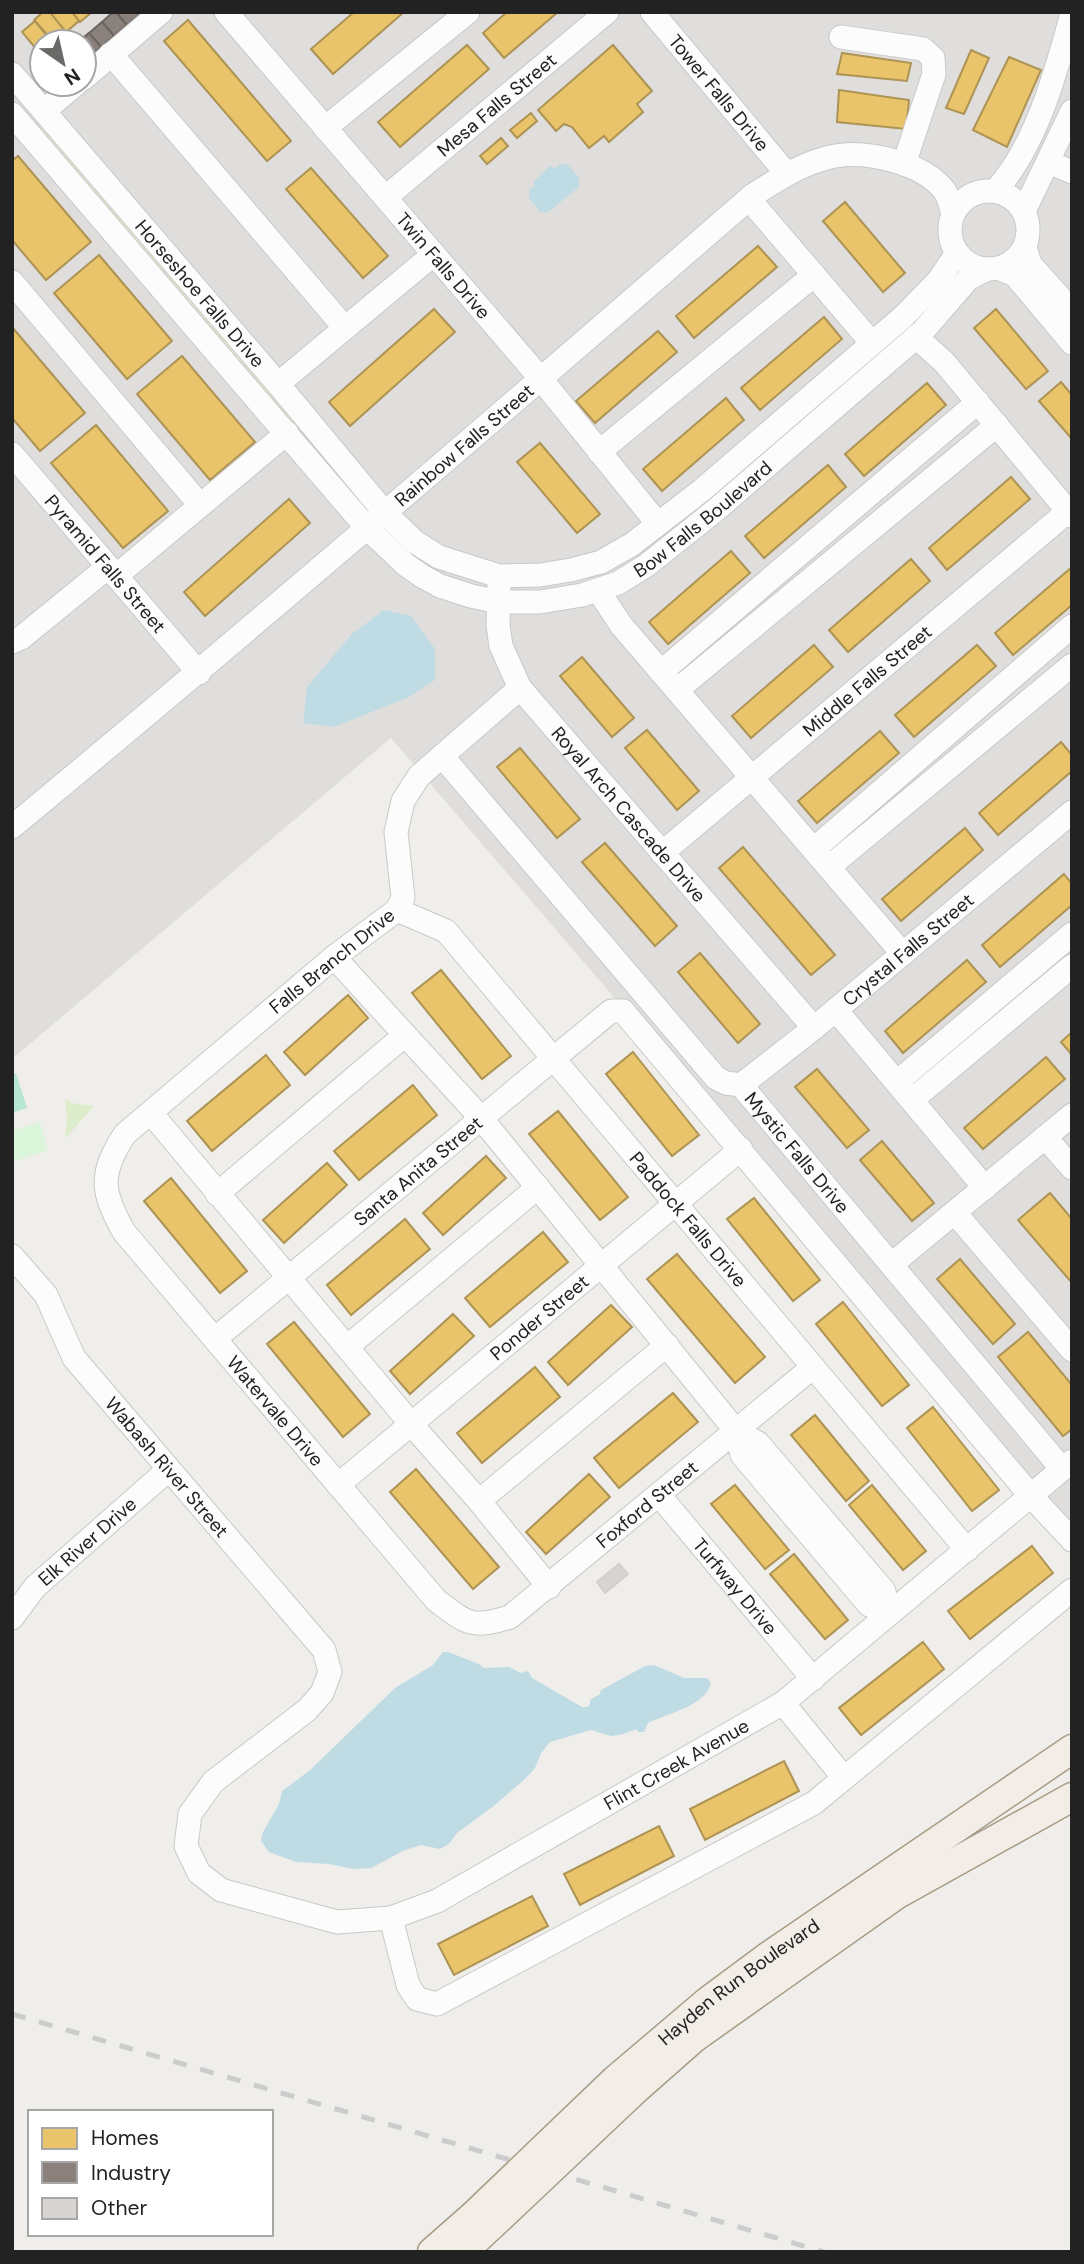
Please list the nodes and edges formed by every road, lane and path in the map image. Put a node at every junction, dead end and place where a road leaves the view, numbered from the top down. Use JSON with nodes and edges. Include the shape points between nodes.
{"nodes":[{"id":1,"x":161,"y":12,"type":"edge"},
{"id":2,"x":226,"y":12,"type":"edge"},
{"id":3,"x":468,"y":12,"type":"edge"},
{"id":4,"x":607,"y":12,"type":"edge"},
{"id":5,"x":652,"y":12,"type":"edge"},
{"id":6,"x":1072,"y":14,"type":"edge"},
{"id":7,"x":841,"y":37,"type":"dead end"},
{"id":8,"x":111,"y":54,"type":"junction"},
{"id":9,"x":98,"y":66,"type":"edge"},
{"id":10,"x":12,"y":74,"type":"edge"},
{"id":11,"x":59,"y":98,"type":"edge"},
{"id":12,"x":44,"y":111,"type":"junction"},
{"id":13,"x":1072,"y":111,"type":"edge"},
{"id":14,"x":16,"y":127,"type":"edge"},
{"id":15,"x":325,"y":128,"type":"junction"},
{"id":16,"x":1048,"y":162,"type":"junction"},
{"id":17,"x":904,"y":164,"type":"junction"},
{"id":18,"x":1072,"y":172,"type":"edge"},
{"id":19,"x":786,"y":173,"type":"junction"},
{"id":20,"x":943,"y":189,"type":"junction"},
{"id":21,"x":984,"y":193,"type":"junction"},
{"id":22,"x":386,"y":197,"type":"junction"},
{"id":23,"x":749,"y":199,"type":"junction"},
{"id":24,"x":1024,"y":211,"type":"junction"},
{"id":25,"x":953,"y":215,"type":"junction"},
{"id":26,"x":1024,"y":247,"type":"junction"},
{"id":27,"x":957,"y":253,"type":"junction"},
{"id":28,"x":434,"y":254,"type":"junction"},
{"id":29,"x":993,"y":268,"type":"junction"},
{"id":30,"x":814,"y":275,"type":"junction"},
{"id":31,"x":12,"y":282,"type":"edge"},
{"id":32,"x":1072,"y":311,"type":"edge"},
{"id":33,"x":345,"y":328,"type":"junction"},
{"id":34,"x":916,"y":337,"type":"junction"},
{"id":35,"x":872,"y":343,"type":"junction"},
{"id":36,"x":1072,"y":343,"type":"edge"},
{"id":37,"x":541,"y":379,"type":"junction"},
{"id":38,"x":278,"y":384,"type":"junction"},
{"id":39,"x":978,"y":402,"type":"junction"},
{"id":40,"x":997,"y":425,"type":"junction"},
{"id":41,"x":287,"y":433,"type":"junction"},
{"id":42,"x":599,"y":452,"type":"junction"},
{"id":43,"x":12,"y":454,"type":"edge"},
{"id":44,"x":200,"y":505,"type":"junction"},
{"id":45,"x":1070,"y":512,"type":"edge"},
{"id":46,"x":386,"y":514,"type":"junction"},
{"id":47,"x":658,"y":524,"type":"junction"},
{"id":48,"x":367,"y":528,"type":"junction"},
{"id":49,"x":112,"y":571,"type":"junction"},
{"id":50,"x":499,"y":576,"type":"junction"},
{"id":51,"x":598,"y":590,"type":"junction"},
{"id":52,"x":499,"y":602,"type":"junction"},
{"id":53,"x":1072,"y":626,"type":"edge"},
{"id":54,"x":12,"y":642,"type":"edge"},
{"id":55,"x":1072,"y":666,"type":"edge"},
{"id":56,"x":662,"y":672,"type":"junction"},
{"id":57,"x":199,"y":673,"type":"junction"},
{"id":58,"x":520,"y":688,"type":"junction"},
{"id":59,"x":677,"y":690,"type":"junction"},
{"id":60,"x":442,"y":756,"type":"junction"},
{"id":61,"x":752,"y":777,"type":"junction"},
{"id":62,"x":1072,"y":812,"type":"edge"},
{"id":63,"x":12,"y":827,"type":"edge"},
{"id":64,"x":662,"y":853,"type":"junction"},
{"id":65,"x":821,"y":858,"type":"junction"},
{"id":66,"x":397,"y":909,"type":"junction"},
{"id":67,"x":1072,"y":934,"type":"edge"},
{"id":68,"x":903,"y":954,"type":"junction"},
{"id":69,"x":334,"y":957,"type":"junction"},
{"id":70,"x":1072,"y":966,"type":"edge"},
{"id":71,"x":996,"y":998,"type":"junction"},
{"id":72,"x":836,"y":1010,"type":"junction"},
{"id":73,"x":1011,"y":1017,"type":"junction"},
{"id":74,"x":814,"y":1028,"type":"junction"},
{"id":75,"x":405,"y":1035,"type":"junction"},
{"id":76,"x":554,"y":1058,"type":"junction"},
{"id":77,"x":897,"y":1082,"type":"junction"},
{"id":78,"x":741,"y":1085,"type":"junction"},
{"id":79,"x":912,"y":1100,"type":"junction"},
{"id":80,"x":151,"y":1113,"type":"junction"},
{"id":81,"x":1072,"y":1115,"type":"edge"},
{"id":82,"x":481,"y":1118,"type":"junction"},
{"id":83,"x":1045,"y":1137,"type":"junction"},
{"id":84,"x":741,"y":1149,"type":"junction"},
{"id":85,"x":1072,"y":1168,"type":"edge"},
{"id":86,"x":106,"y":1176,"type":"joint"},
{"id":87,"x":538,"y":1187,"type":"junction"},
{"id":88,"x":985,"y":1188,"type":"junction"},
{"id":89,"x":217,"y":1194,"type":"junction"},
{"id":90,"x":675,"y":1203,"type":"junction"},
{"id":91,"x":955,"y":1213,"type":"junction"},
{"id":92,"x":12,"y":1256,"type":"edge"},
{"id":93,"x":600,"y":1264,"type":"junction"},
{"id":94,"x":892,"y":1264,"type":"junction"},
{"id":95,"x":288,"y":1278,"type":"junction"},
{"id":96,"x":216,"y":1338,"type":"junction"},
{"id":97,"x":667,"y":1345,"type":"junction"},
{"id":98,"x":347,"y":1347,"type":"junction"},
{"id":99,"x":1072,"y":1350,"type":"edge"},
{"id":100,"x":813,"y":1367,"type":"junction"},
{"id":101,"x":412,"y":1425,"type":"junction"},
{"id":102,"x":736,"y":1431,"type":"junction"},
{"id":103,"x":1067,"y":1465,"type":"edge"},
{"id":104,"x":168,"y":1471,"type":"junction"},
{"id":105,"x":338,"y":1485,"type":"junction"},
{"id":106,"x":659,"y":1495,"type":"junction"},
{"id":107,"x":1031,"y":1496,"type":"junction"},
{"id":108,"x":479,"y":1501,"type":"junction"},
{"id":109,"x":1072,"y":1540,"type":"edge"},
{"id":110,"x":967,"y":1549,"type":"junction"},
{"id":111,"x":549,"y":1587,"type":"junction"},
{"id":112,"x":1072,"y":1590,"type":"edge"},
{"id":113,"x":888,"y":1613,"type":"junction"},
{"id":114,"x":12,"y":1618,"type":"edge"},
{"id":115,"x":474,"y":1624,"type":"joint"},
{"id":116,"x":813,"y":1679,"type":"junction"},
{"id":117,"x":783,"y":1703,"type":"junction"},
{"id":118,"x":1072,"y":1749,"type":"edge"},
{"id":119,"x":844,"y":1778,"type":"junction"},
{"id":120,"x":1072,"y":1797,"type":"edge"},
{"id":121,"x":221,"y":1890,"type":"joint"},
{"id":122,"x":391,"y":1918,"type":"junction"},
{"id":123,"x":625,"y":2085,"type":"junction"},
{"id":124,"x":483,"y":2221,"type":"junction"},
{"id":125,"x":432,"y":2252,"type":"edge"},
{"id":126,"x":463,"y":2252,"type":"edge"}],
"edges":[{"from":1,"to":8,"type":"street"},
{"from":2,"to":15,"type":"street","name":"Twin Falls Drive"},
{"from":3,"to":15,"type":"street"},
{"from":4,"to":22,"type":"street","name":"Mesa Falls Street"},
{"from":5,"to":19,"type":"street","name":"Tower Falls Drive"},
{"from":6,"to":21,"type":"street","via":[[1038,118],[1013,168]]},
{"from":7,"to":17,"type":"street","via":[[923,49],[933,58],[934,74]]},
{"from":8,"to":9,"type":"street"},
{"from":8,"to":33,"type":"street"},
{"from":10,"to":12,"type":"street","name":"Horseshoe Falls Drive"},
{"from":11,"to":12,"type":"street"},
{"from":12,"to":38,"type":"street","name":"Horseshoe Falls Drive"},
{"from":13,"to":16,"type":"street"},
{"from":14,"to":41,"type":"street","name":"Horseshoe Falls Drive"},
{"from":15,"to":22,"type":"street","name":"Twin Falls Drive"},
{"from":16,"to":18,"type":"street"},
{"from":16,"to":24,"type":"street"},
{"from":17,"to":19,"type":"street","name":"Rainbow Falls Street","via":[[880,157],[836,156]]},
{"from":17,"to":20,"type":"street","name":"Rainbow Falls Street"},
{"from":19,"to":23,"type":"street","name":"Rainbow Falls Street"},
{"from":20,"to":21,"type":"street","name":"Rainbow Falls Street"},
{"from":20,"to":25,"type":"street"},
{"from":21,"to":24,"type":"street","via":[[1007,195]]},
{"from":21,"to":25,"type":"street","via":[[965,200]]},
{"from":22,"to":28,"type":"street","name":"Twin Falls Drive"},
{"from":23,"to":30,"type":"street"},
{"from":23,"to":37,"type":"street","name":"Rainbow Falls Street"},
{"from":24,"to":26,"type":"street","via":[[1028,235]]},
{"from":25,"to":27,"type":"street","via":[[950,228]]},
{"from":26,"to":29,"type":"street","via":[[1018,257]]},
{"from":26,"to":32,"type":"street","via":[[1030,264]]},
{"from":27,"to":29,"type":"street","via":[[976,267]]},
{"from":27,"to":35,"type":"street","name":"Bow Falls Boulevard","via":[[939,280]]},
{"from":28,"to":33,"type":"street"},
{"from":28,"to":37,"type":"street","name":"Twin Falls Drive"},
{"from":29,"to":34,"type":"street","name":"Bow Falls Boulevard","via":[[968,279]]},
{"from":29,"to":36,"type":"street","via":[[1015,275]]},
{"from":30,"to":35,"type":"street"},
{"from":30,"to":42,"type":"street"},
{"from":31,"to":44,"type":"street"},
{"from":33,"to":38,"type":"street"},
{"from":34,"to":39,"type":"street"},
{"from":34,"to":51,"type":"street","name":"Bow Falls Boulevard","via":[[675,544],[618,583]]},
{"from":35,"to":47,"type":"street","name":"Bow Falls Boulevard"},
{"from":37,"to":42,"type":"street","name":"Twin Falls Drive"},
{"from":37,"to":46,"type":"street","name":"Rainbow Falls Street"},
{"from":38,"to":46,"type":"street","name":"Horseshoe Falls Drive"},
{"from":39,"to":40,"type":"street"},
{"from":39,"to":56,"type":"street"},
{"from":40,"to":45,"type":"street"},
{"from":40,"to":59,"type":"street"},
{"from":41,"to":44,"type":"street"},
{"from":41,"to":48,"type":"street","name":"Horseshoe Falls Drive"},
{"from":42,"to":47,"type":"street","name":"Twin Falls Drive"},
{"from":43,"to":49,"type":"street","name":"Pyramid Falls Street"},
{"from":44,"to":49,"type":"street"},
{"from":45,"to":61,"type":"street","name":"Middle Falls Street"},
{"from":46,"to":48,"type":"street","name":"Rainbow Falls Street"},
{"from":46,"to":50,"type":"street","name":"Bow Falls Boulevard","via":[[439,557]]},
{"from":47,"to":50,"type":"street","name":"Bow Falls Boulevard","via":[[601,562],[540,575]]},
{"from":48,"to":52,"type":"street","name":"Bow Falls Boulevard","via":[[406,565],[431,581]]},
{"from":48,"to":57,"type":"street","name":"Rainbow Falls Street"},
{"from":49,"to":54,"type":"street"},
{"from":49,"to":57,"type":"street","name":"Pyramid Falls Street"},
{"from":50,"to":52,"type":"street","name":"Royal Arch Cascade Drive"},
{"from":51,"to":52,"type":"street","name":"Bow Falls Boulevard","via":[[540,601]]},
{"from":51,"to":56,"type":"street"},
{"from":52,"to":58,"type":"street","name":"Royal Arch Cascade Drive","via":[[501,646]]},
{"from":53,"to":65,"type":"street"},
{"from":55,"to":65,"type":"street"},
{"from":56,"to":59,"type":"street"},
{"from":57,"to":63,"type":"street","name":"Rainbow Falls Street"},
{"from":58,"to":60,"type":"street","name":"Falls Branch Drive"},
{"from":58,"to":64,"type":"street","name":"Royal Arch Cascade Drive"},
{"from":59,"to":61,"type":"street"},
{"from":60,"to":66,"type":"street","name":"Falls Branch Drive","via":[[419,776],[403,801],[396,832],[403,898]]},
{"from":60,"to":78,"type":"street","name":"Mystic Falls Drive","via":[[716,1078]]},
{"from":61,"to":64,"type":"street","name":"Middle Falls Street"},
{"from":61,"to":65,"type":"street"},
{"from":62,"to":68,"type":"street","name":"Crystal Falls Street"},
{"from":64,"to":74,"type":"street","name":"Royal Arch Cascade Drive"},
{"from":65,"to":68,"type":"street"},
{"from":66,"to":69,"type":"street","name":"Falls Branch Drive"},
{"from":66,"to":76,"type":"street","name":"Paddock Falls Drive","via":[[446,931]]},
{"from":67,"to":71,"type":"street"},
{"from":68,"to":72,"type":"street","name":"Crystal Falls Street"},
{"from":69,"to":75,"type":"street"},
{"from":69,"to":80,"type":"street","name":"Falls Branch Drive"},
{"from":70,"to":73,"type":"street"},
{"from":71,"to":73,"type":"street"},
{"from":71,"to":77,"type":"street"},
{"from":72,"to":74,"type":"street","name":"Crystal Falls Street"},
{"from":72,"to":77,"type":"street"},
{"from":73,"to":79,"type":"street"},
{"from":74,"to":78,"type":"street","name":"Crystal Falls Street"},
{"from":75,"to":82,"type":"street"},
{"from":75,"to":89,"type":"street"},
{"from":76,"to":82,"type":"street","name":"Santa Anita Street"},
{"from":76,"to":84,"type":"street","name":"Santa Anita Street","via":[[611,1011],[623,1011]]},
{"from":76,"to":90,"type":"street","name":"Paddock Falls Drive"},
{"from":77,"to":79,"type":"street"},
{"from":78,"to":94,"type":"street","name":"Mystic Falls Drive"},
{"from":79,"to":88,"type":"street"},
{"from":80,"to":86,"type":"street","name":"Falls Branch Drive","via":[[125,1134]]},
{"from":80,"to":89,"type":"street"},
{"from":81,"to":83,"type":"street"},
{"from":82,"to":87,"type":"street"},
{"from":82,"to":95,"type":"street","name":"Santa Anita Street"},
{"from":83,"to":85,"type":"street"},
{"from":83,"to":88,"type":"street"},
{"from":84,"to":90,"type":"street","name":"Ponder Street"},
{"from":84,"to":107,"type":"street"},
{"from":86,"to":96,"type":"street","name":"Watervale Drive","via":[[111,1208],[124,1232]]},
{"from":87,"to":93,"type":"street"},
{"from":87,"to":98,"type":"street"},
{"from":88,"to":91,"type":"street"},
{"from":89,"to":95,"type":"street"},
{"from":90,"to":93,"type":"street","name":"Ponder Street"},
{"from":90,"to":100,"type":"street","name":"Paddock Falls Drive"},
{"from":91,"to":94,"type":"street"},
{"from":91,"to":99,"type":"street"},
{"from":92,"to":104,"type":"street","name":"Wabash River Street","via":[[46,1295],[74,1358]]},
{"from":93,"to":97,"type":"street"},
{"from":93,"to":101,"type":"street","name":"Ponder Street"},
{"from":94,"to":103,"type":"street","name":"Mystic Falls Drive"},
{"from":95,"to":96,"type":"street","name":"Santa Anita Street"},
{"from":95,"to":98,"type":"street"},
{"from":96,"to":105,"type":"street","name":"Watervale Drive"},
{"from":97,"to":102,"type":"street"},
{"from":97,"to":108,"type":"street"},
{"from":98,"to":101,"type":"street"},
{"from":100,"to":102,"type":"street","name":"Foxford Street"},
{"from":100,"to":110,"type":"street","name":"Paddock Falls Drive"},
{"from":101,"to":105,"type":"street","name":"Ponder Street"},
{"from":101,"to":108,"type":"street"},
{"from":102,"to":106,"type":"street","name":"Foxford Street"},
{"from":102,"to":113,"type":"street","via":[[742,1455],[869,1605]]},
{"from":103,"to":107,"type":"street","name":"Flint Creek Avenue"},
{"from":104,"to":114,"type":"street","name":"Elk River Drive","via":[[35,1587]]},
{"from":104,"to":121,"type":"street","name":"Wabash River Street","via":[[324,1650],[330,1672],[322,1693],[307,1710],[213,1782],[190,1814],[186,1846],[199,1872]]},
{"from":105,"to":115,"type":"street","name":"Watervale Drive","via":[[436,1600]]},
{"from":106,"to":111,"type":"street","name":"Foxford Street"},
{"from":106,"to":116,"type":"street","name":"Turfway Drive"},
{"from":107,"to":109,"type":"street"},
{"from":107,"to":110,"type":"street","name":"Flint Creek Avenue"},
{"from":108,"to":111,"type":"street"},
{"from":110,"to":113,"type":"street","name":"Flint Creek Avenue"},
{"from":111,"to":115,"type":"street","name":"Foxford Street","via":[[510,1617]]},
{"from":112,"to":119,"type":"street"},
{"from":113,"to":116,"type":"street","name":"Flint Creek Avenue"},
{"from":116,"to":117,"type":"street","name":"Flint Creek Avenue"},
{"from":117,"to":119,"type":"street"},
{"from":117,"to":122,"type":"street","name":"Flint Creek Avenue","via":[[437,1901]]},
{"from":118,"to":123,"type":"main road","name":"Hayden Run Boulevard","via":[[708,2001]]},
{"from":119,"to":122,"type":"street","via":[[814,1802],[437,2004],[417,1999],[408,1985]]},
{"from":120,"to":123,"type":"main road","name":"Hayden Run Boulevard","via":[[895,1895]]},
{"from":121,"to":122,"type":"street","name":"Flint Creek Avenue","via":[[337,1922]]},
{"from":123,"to":124,"type":"main road","name":"Hayden Run Boulevard","bridge":true},
{"from":124,"to":125,"type":"main road","name":"Hayden Run Boulevard"},
{"from":124,"to":126,"type":"main road","name":"Hayden Run Boulevard"}]}
